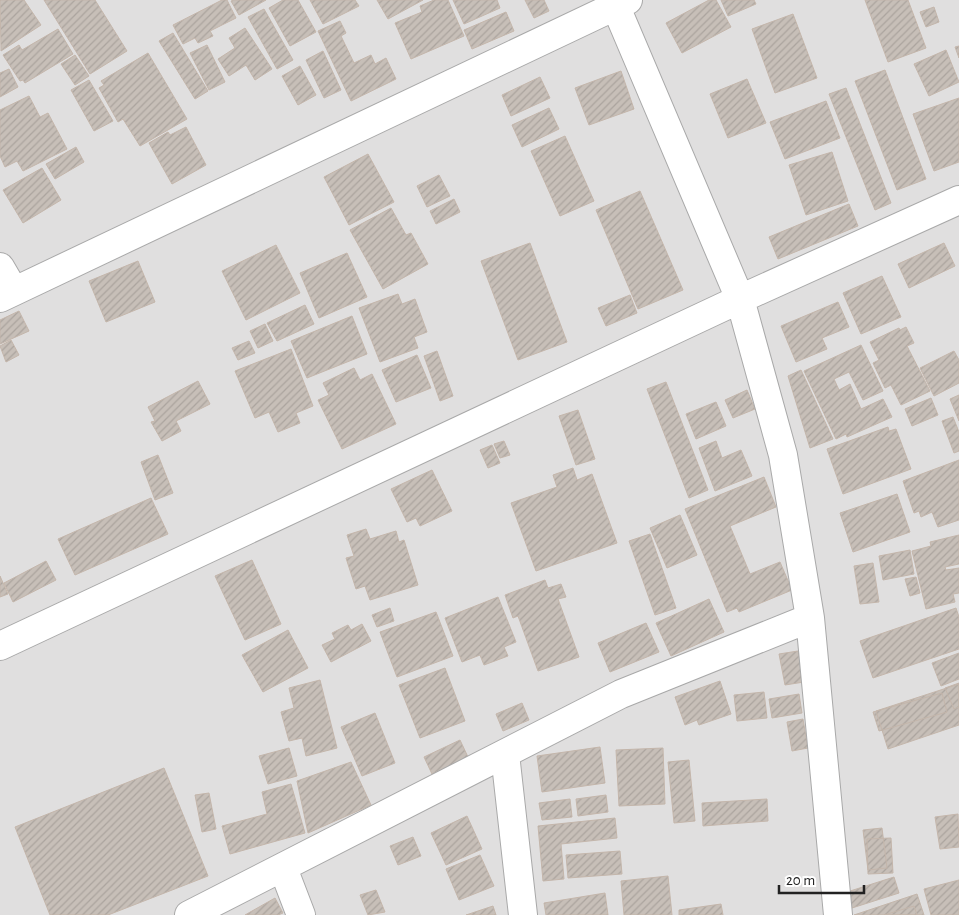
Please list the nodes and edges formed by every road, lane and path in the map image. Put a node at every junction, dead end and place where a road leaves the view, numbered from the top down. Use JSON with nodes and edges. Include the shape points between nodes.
{"nodes":[{"id":1,"x":619,"y":2,"type":"edge"},
{"id":2,"x":959,"y":200,"type":"edge"},
{"id":3,"x":0,"y":267,"type":"edge"},
{"id":4,"x":7,"y":295,"type":"edge"},
{"id":5,"x":740,"y":299,"type":"junction"},
{"id":6,"x":810,"y":618,"type":"junction"},
{"id":7,"x":0,"y":646,"type":"edge"},
{"id":8,"x":505,"y":754,"type":"junction"},
{"id":9,"x":283,"y":868,"type":"junction"},
{"id":10,"x":189,"y":915,"type":"edge"},
{"id":11,"x":301,"y":915,"type":"edge"},
{"id":12,"x":523,"y":915,"type":"edge"},
{"id":13,"x":838,"y":915,"type":"edge"}],
"edges":[{"from":1,"to":4,"type":"street"},
{"from":1,"to":5,"type":"street"},
{"from":2,"to":5,"type":"street"},
{"from":3,"to":4,"type":"street"},
{"from":5,"to":6,"type":"street","via":[[783,455]]},
{"from":5,"to":7,"type":"street"},
{"from":6,"to":8,"type":"street","via":[[621,694]]},
{"from":6,"to":13,"type":"street"},
{"from":8,"to":9,"type":"street"},
{"from":8,"to":12,"type":"street"},
{"from":9,"to":10,"type":"street"},
{"from":9,"to":11,"type":"street"}]}
